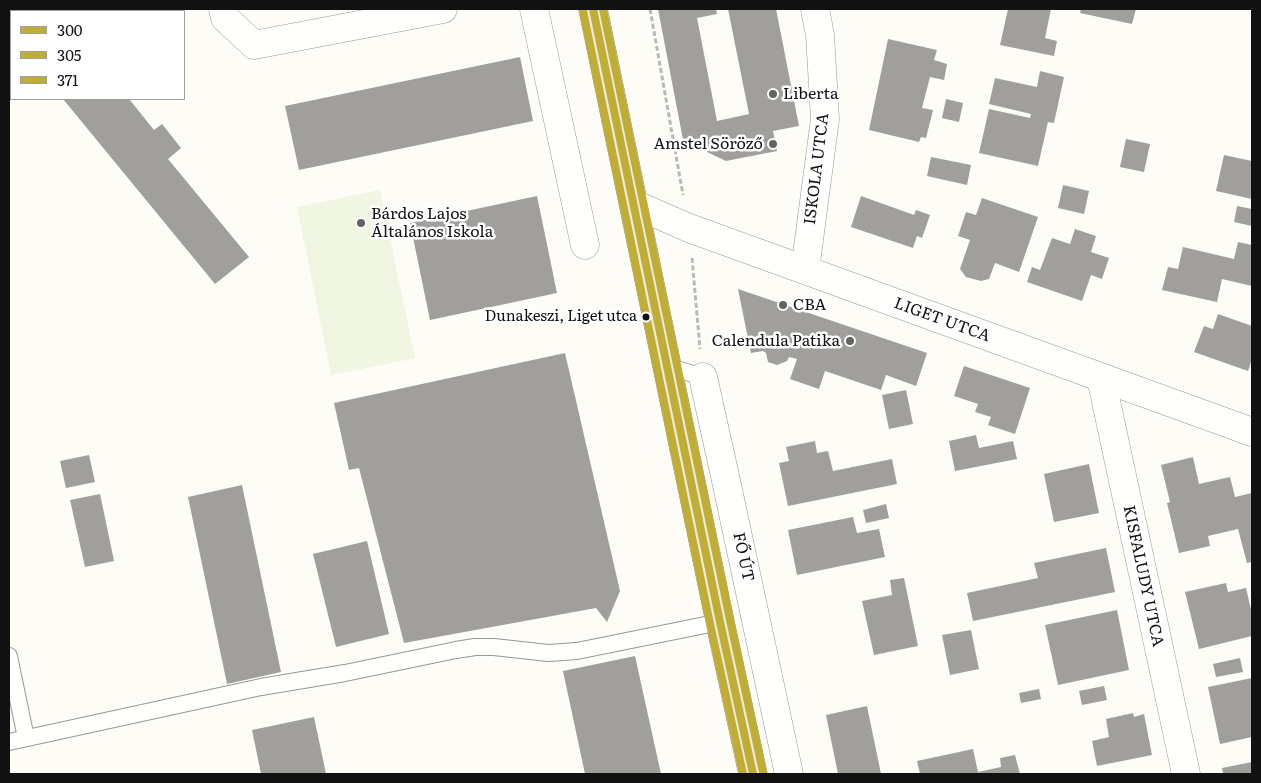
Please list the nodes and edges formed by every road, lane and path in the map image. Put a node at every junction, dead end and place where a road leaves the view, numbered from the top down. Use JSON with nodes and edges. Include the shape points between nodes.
{"nodes":[{"id":1,"x":223,"y":9,"type":"edge"},
{"id":2,"x":443,"y":9,"type":"edge"},
{"id":3,"x":534,"y":9,"type":"edge"},
{"id":4,"x":593,"y":9,"type":"edge"},
{"id":5,"x":650,"y":9,"type":"edge"},
{"id":6,"x":815,"y":9,"type":"edge"},
{"id":7,"x":684,"y":200,"type":"dead end"},
{"id":8,"x":634,"y":204,"type":"junction"},
{"id":9,"x":689,"y":228,"type":"junction"},
{"id":10,"x":585,"y":244,"type":"dead end"},
{"id":11,"x":805,"y":270,"type":"junction"},
{"id":12,"x":667,"y":366,"type":"junction"},
{"id":13,"x":703,"y":377,"type":"junction"},
{"id":14,"x":1101,"y":378,"type":"junction"},
{"id":15,"x":1252,"y":432,"type":"edge"},
{"id":16,"x":720,"y":622,"type":"junction"},
{"id":17,"x":9,"y":656,"type":"edge"},
{"id":18,"x":26,"y":738,"type":"junction"},
{"id":19,"x":9,"y":742,"type":"edge"},
{"id":20,"x":754,"y":774,"type":"edge"},
{"id":21,"x":789,"y":774,"type":"edge"},
{"id":22,"x":1186,"y":774,"type":"edge"}],
"edges":[{"from":1,"to":2,"type":"street","via":[[225,18],[254,44]]},
{"from":3,"to":10,"type":"street"},
{"from":4,"to":8,"type":"main road"},
{"from":5,"to":7,"type":"path"},
{"from":6,"to":11,"type":"street","name":"ISKOLA UTCA","via":[[820,35],[825,119]]},
{"from":8,"to":9,"type":"street","name":"LIGET UTCA"},
{"from":8,"to":12,"type":"main road"},
{"from":9,"to":11,"type":"street","name":"LIGET UTCA"},
{"from":9,"to":13,"type":"path"},
{"from":11,"to":14,"type":"street","name":"LIGET UTCA"},
{"from":12,"to":13,"type":"lane"},
{"from":12,"to":16,"type":"main road"},
{"from":13,"to":21,"type":"street","name":"FŐ ÚT"},
{"from":14,"to":15,"type":"street","name":"LIGET UTCA"},
{"from":14,"to":22,"type":"street","name":"KISFALUDY UTCA"},
{"from":16,"to":18,"type":"lane","via":[[576,651],[494,647],[456,650],[261,687]]},
{"from":16,"to":20,"type":"main road"},
{"from":17,"to":18,"type":"lane"},
{"from":18,"to":19,"type":"lane"}]}
